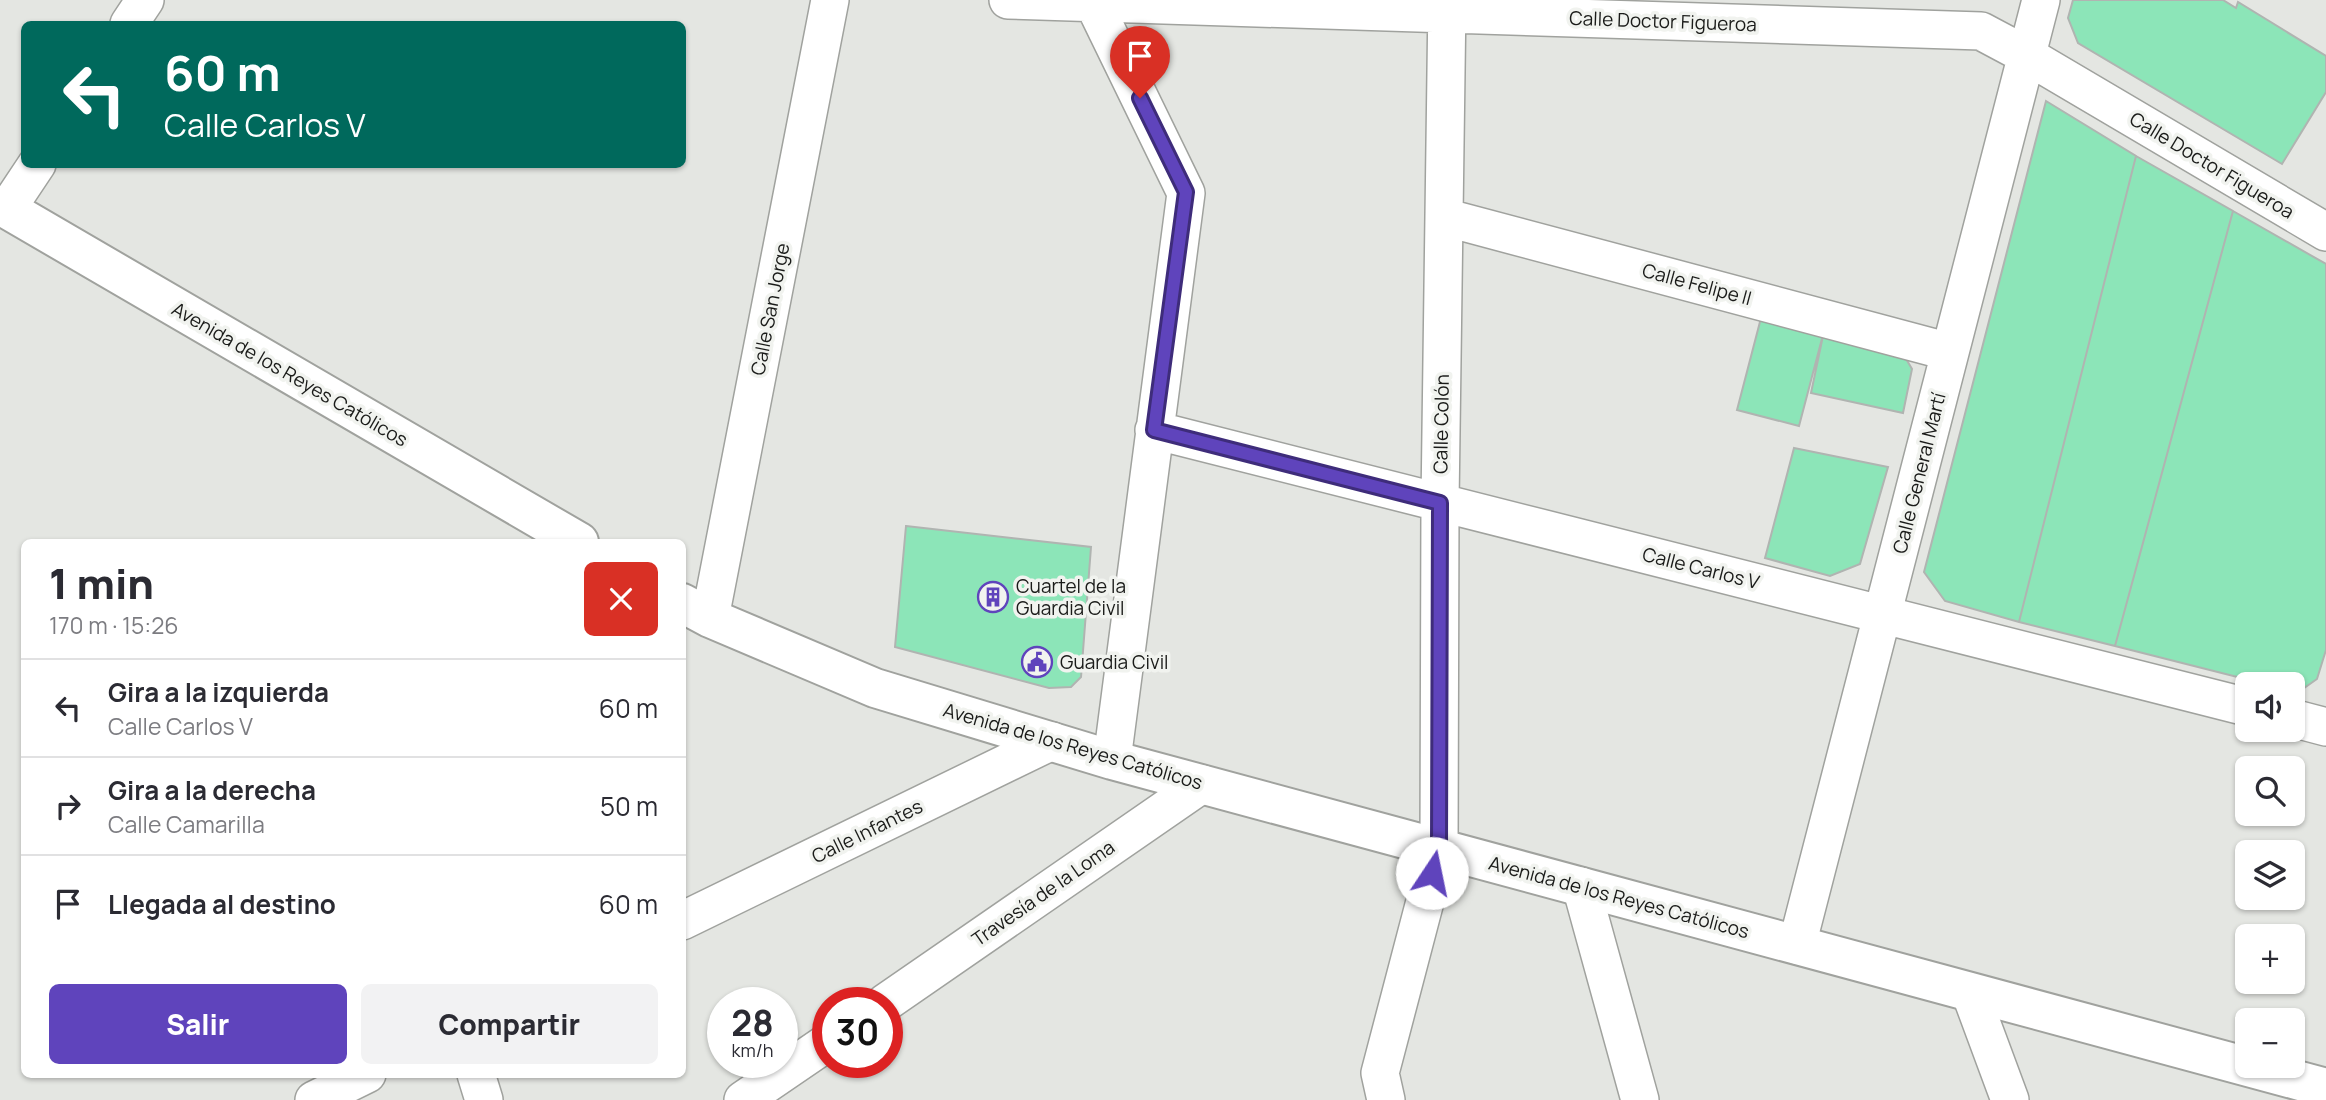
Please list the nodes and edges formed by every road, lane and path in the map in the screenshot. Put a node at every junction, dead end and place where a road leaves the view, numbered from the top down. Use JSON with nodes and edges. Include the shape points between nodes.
{"nodes":[{"id":1,"x":145,"y":0,"type":"edge"},
{"id":2,"x":830,"y":0,"type":"edge"},
{"id":3,"x":1008,"y":0,"type":"edge"},
{"id":4,"x":2040,"y":0,"type":"edge"},
{"id":5,"x":1093,"y":1,"type":"edge"},
{"id":6,"x":1447,"y":7,"type":"edge"},
{"id":7,"x":131,"y":21,"type":"edge"},
{"id":8,"x":2026,"y":55,"type":"junction"},
{"id":9,"x":34,"y":168,"type":"edge"},
{"id":10,"x":4,"y":207,"type":"edge"},
{"id":11,"x":1444,"y":217,"type":"junction"},
{"id":12,"x":2326,"y":232,"type":"edge"},
{"id":13,"x":1950,"y":352,"type":"junction"},
{"id":14,"x":1154,"y":430,"type":"junction"},
{"id":15,"x":1440,"y":503,"type":"junction"},
{"id":16,"x":574,"y":539,"type":"edge"},
{"id":17,"x":696,"y":611,"type":"edge"},
{"id":18,"x":1883,"y":614,"type":"junction"},
{"id":19,"x":2235,"y":704,"type":"edge"},
{"id":20,"x":2305,"y":721,"type":"edge"},
{"id":21,"x":2326,"y":727,"type":"edge"},
{"id":22,"x":1052,"y":741,"type":"junction"},
{"id":23,"x":1112,"y":760,"type":"junction"},
{"id":24,"x":1202,"y":784,"type":"junction"},
{"id":25,"x":1439,"y":848,"type":"junction"},
{"id":26,"x":1581,"y":887,"type":"junction"},
{"id":27,"x":686,"y":919,"type":"edge"},
{"id":28,"x":1797,"y":945,"type":"junction"},
{"id":29,"x":903,"y":991,"type":"edge"},
{"id":30,"x":1970,"y":992,"type":"junction"},
{"id":31,"x":812,"y":1053,"type":"edge"},
{"id":32,"x":359,"y":1078,"type":"edge"},
{"id":33,"x":477,"y":1078,"type":"edge"},
{"id":34,"x":2326,"y":1088,"type":"edge"},
{"id":35,"x":314,"y":1100,"type":"edge"},
{"id":36,"x":484,"y":1100,"type":"edge"},
{"id":37,"x":743,"y":1100,"type":"edge"},
{"id":38,"x":1386,"y":1100,"type":"edge"},
{"id":39,"x":1640,"y":1100,"type":"edge"},
{"id":40,"x":2010,"y":1100,"type":"edge"}],
"edges":[{"from":1,"to":7,"type":"street"},
{"from":2,"to":17,"type":"street","name":"Calle San Jorge"},
{"from":3,"to":5,"type":"street","name":"Calle Doctor Figueroa"},
{"from":4,"to":8,"type":"street","name":"Calle General Martí"},
{"from":5,"to":6,"type":"street","name":"Calle Doctor Figueroa"},
{"from":5,"to":14,"type":"street","via":[[1186,192]]},
{"from":6,"to":8,"type":"street","name":"Calle Doctor Figueroa","via":[[1981,31]]},
{"from":6,"to":11,"type":"street","name":"Calle Colón"},
{"from":8,"to":12,"type":"street","name":"Calle Doctor Figueroa"},
{"from":8,"to":13,"type":"street","name":"Calle General Martí"},
{"from":9,"to":10,"type":"street"},
{"from":10,"to":16,"type":"street","name":"Avenida de los Reyes Católicos"},
{"from":11,"to":13,"type":"street","name":"Calle Felipe II"},
{"from":11,"to":15,"type":"street","name":"Calle Colón"},
{"from":13,"to":18,"type":"street","name":"Calle General Martí"},
{"from":14,"to":15,"type":"street","name":"Calle Carlos V"},
{"from":14,"to":23,"type":"street"},
{"from":15,"to":18,"type":"street","name":"Calle Carlos V"},
{"from":15,"to":25,"type":"street","name":"Calle Colón"},
{"from":17,"to":22,"type":"street","name":"Avenida de los Reyes Católicos","via":[[875,688]]},
{"from":18,"to":19,"type":"street","name":"Calle Carlos V"},
{"from":18,"to":28,"type":"street","name":"Calle General Martí"},
{"from":20,"to":21,"type":"street"},
{"from":22,"to":23,"type":"street","name":"Avenida de los Reyes Católicos"},
{"from":22,"to":27,"type":"street","name":"Calle Infantes"},
{"from":23,"to":24,"type":"street","name":"Avenida de los Reyes Católicos"},
{"from":24,"to":25,"type":"street","name":"Avenida de los Reyes Católicos"},
{"from":24,"to":29,"type":"street","name":"Travesía de la Loma"},
{"from":25,"to":26,"type":"street","name":"Avenida de los Reyes Católicos"},
{"from":25,"to":38,"type":"street","name":"Calle Colón","via":[[1380,1073]]},
{"from":26,"to":28,"type":"street","name":"Avenida de los Reyes Católicos"},
{"from":26,"to":39,"type":"street"},
{"from":28,"to":30,"type":"street","name":"Avenida de los Reyes Católicos"},
{"from":30,"to":34,"type":"street","name":"Avenida de los Reyes Católicos"},
{"from":30,"to":40,"type":"street"},
{"from":31,"to":37,"type":"street"},
{"from":32,"to":35,"type":"street"},
{"from":33,"to":36,"type":"street"}]}
